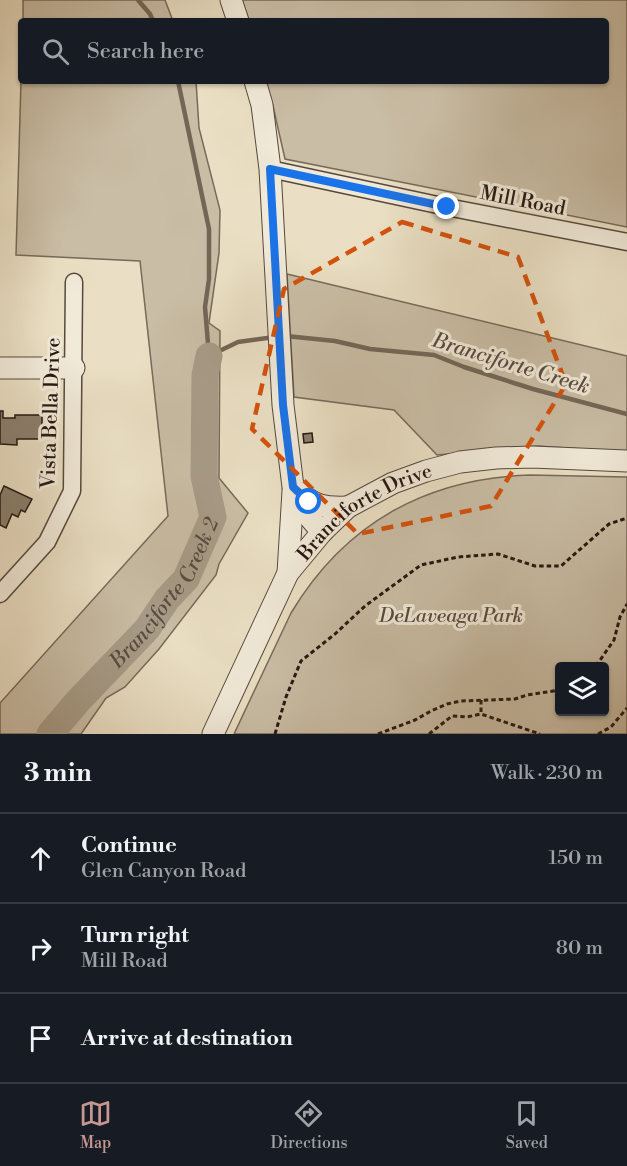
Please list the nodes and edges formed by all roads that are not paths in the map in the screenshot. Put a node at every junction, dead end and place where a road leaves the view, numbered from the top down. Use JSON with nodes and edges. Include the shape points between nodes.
{"nodes":[{"id":1,"x":231,"y":0,"type":"edge"},
{"id":2,"x":237,"y":18,"type":"edge"},
{"id":3,"x":256,"y":84,"type":"edge"},
{"id":4,"x":270,"y":169,"type":"junction"},
{"id":5,"x":627,"y":242,"type":"edge"},
{"id":6,"x":74,"y":282,"type":"dead end"},
{"id":7,"x":0,"y":368,"type":"edge"},
{"id":8,"x":74,"y":368,"type":"junction"},
{"id":9,"x":627,"y":461,"type":"edge"},
{"id":10,"x":293,"y":487,"type":"junction"},
{"id":11,"x":348,"y":507,"type":"junction"},
{"id":12,"x":322,"y":532,"type":"junction"},
{"id":13,"x":288,"y":573,"type":"junction"},
{"id":14,"x":0,"y":594,"type":"edge"},
{"id":15,"x":213,"y":734,"type":"edge"}],
"edges":[{"from":1,"to":2,"type":"street"},
{"from":3,"to":4,"type":"street"},
{"from":4,"to":5,"type":"street","name":"Mill Road"},
{"from":4,"to":10,"type":"street","via":[[283,405]]},
{"from":6,"to":8,"type":"street","name":"Vista Bella Drive"},
{"from":7,"to":8,"type":"street"},
{"from":8,"to":14,"type":"street","name":"Vista Bella Drive","via":[[72,491],[47,542]]},
{"from":9,"to":11,"type":"street","name":"Branciforte Drive","via":[[532,457],[460,462],[393,483]]},
{"from":10,"to":11,"type":"street","via":[[309,502],[327,508]]},
{"from":10,"to":12,"type":"street","via":[[304,512]]},
{"from":10,"to":13,"type":"street"},
{"from":11,"to":12,"type":"street","name":"Branciforte Drive"},
{"from":12,"to":13,"type":"street","name":"Branciforte Drive"},
{"from":13,"to":15,"type":"street","name":"Branciforte Drive"}]}
